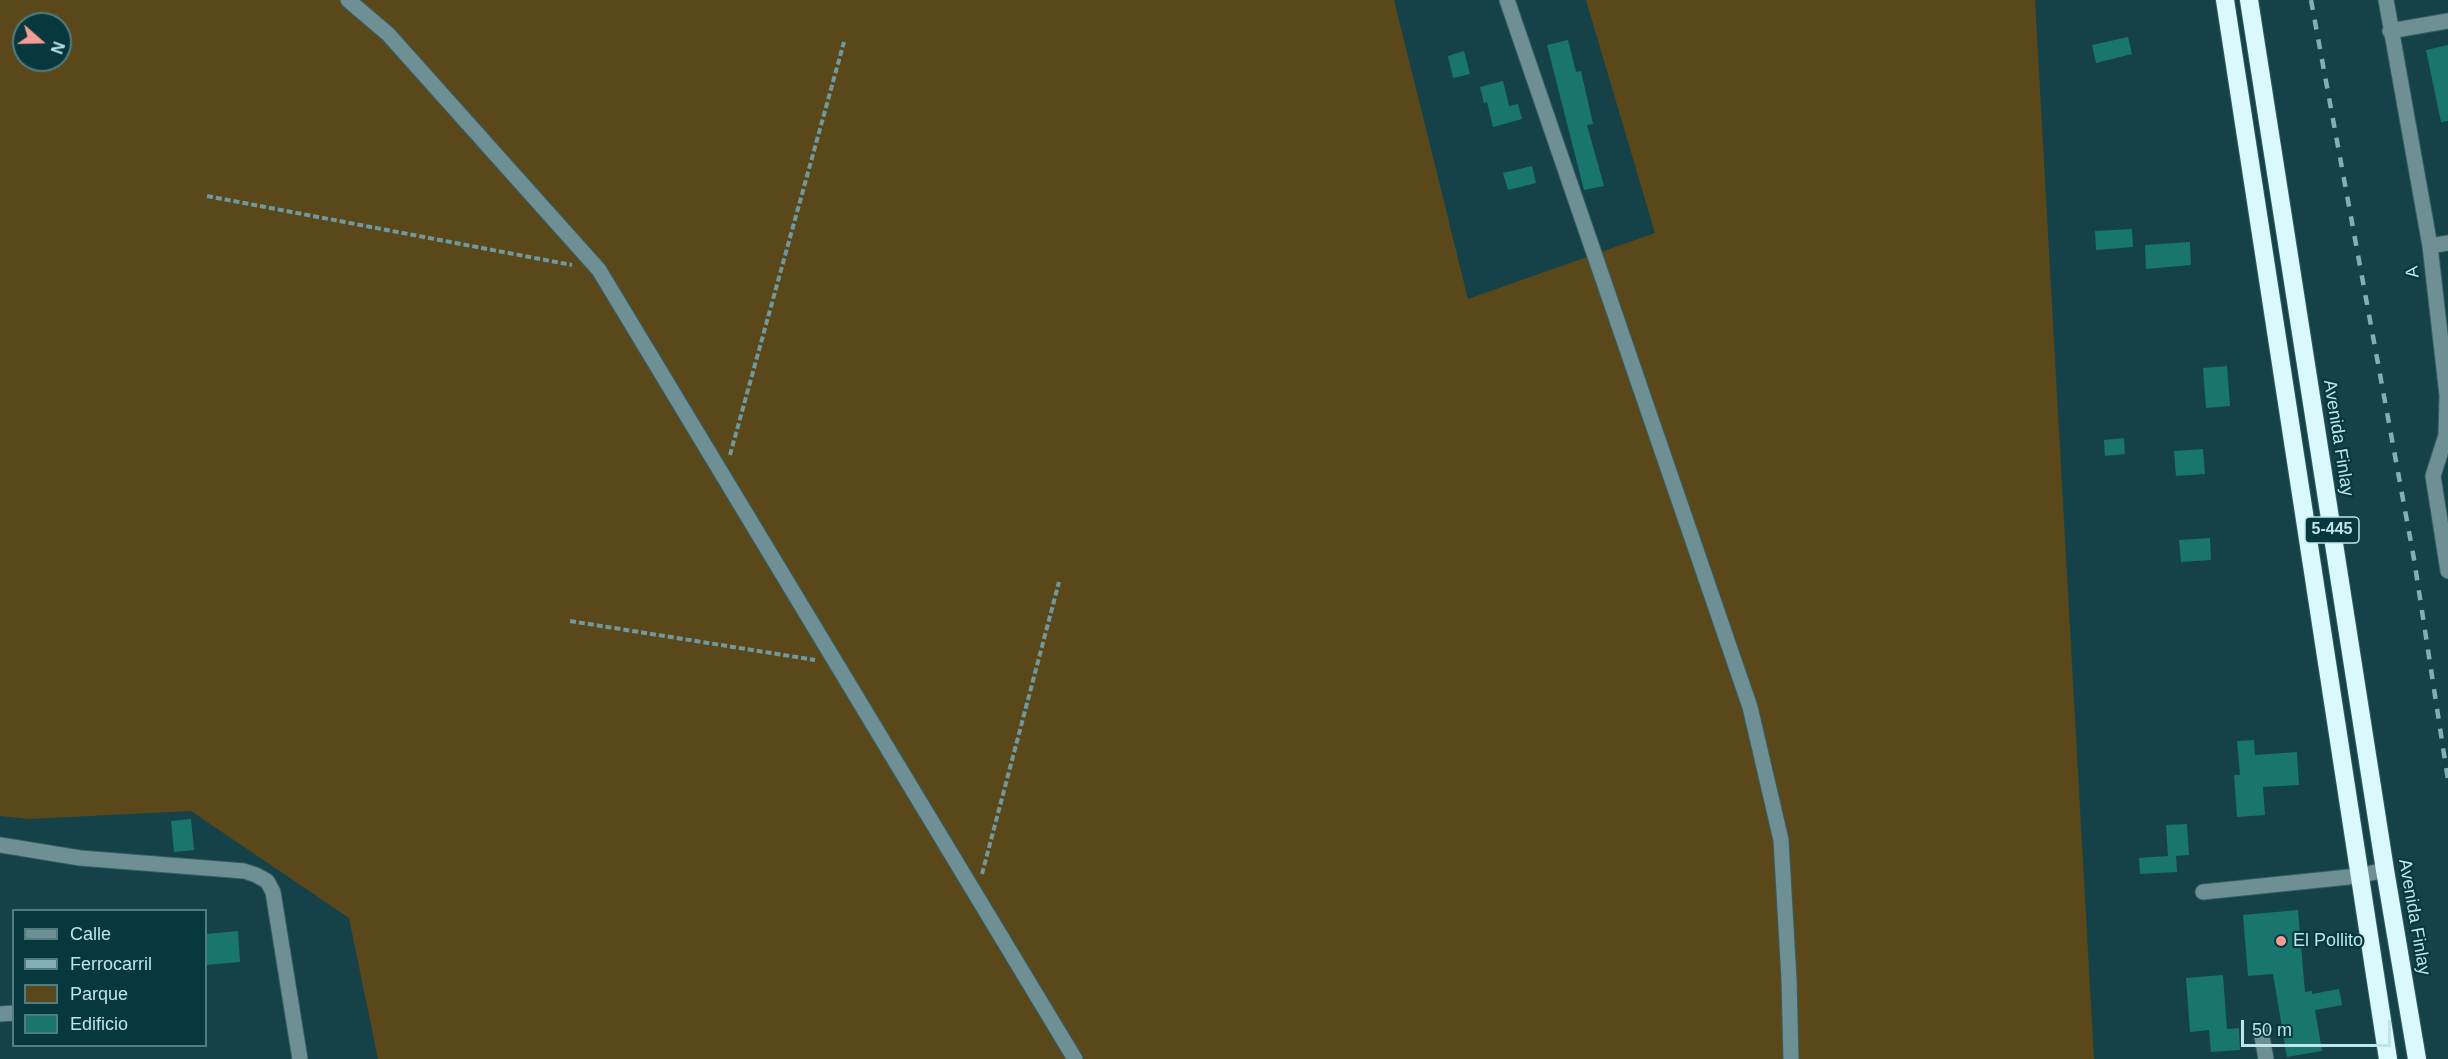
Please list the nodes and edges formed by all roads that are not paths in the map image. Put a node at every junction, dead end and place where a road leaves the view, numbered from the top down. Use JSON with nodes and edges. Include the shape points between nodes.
{"nodes":[{"id":1,"x":348,"y":0,"type":"edge"},
{"id":2,"x":1507,"y":0,"type":"edge"},
{"id":3,"x":2224,"y":0,"type":"edge"},
{"id":4,"x":2249,"y":0,"type":"edge"},
{"id":5,"x":2386,"y":0,"type":"edge"},
{"id":6,"x":2448,"y":21,"type":"edge"},
{"id":7,"x":2390,"y":32,"type":"junction"},
{"id":8,"x":2448,"y":243,"type":"edge"},
{"id":9,"x":2430,"y":246,"type":"junction"},
{"id":10,"x":2447,"y":434,"type":"edge"},
{"id":11,"x":2448,"y":571,"type":"edge"},
{"id":12,"x":0,"y":845,"type":"edge"},
{"id":13,"x":2385,"y":870,"type":"junction"},
{"id":14,"x":2358,"y":876,"type":"junction"},
{"id":15,"x":2202,"y":892,"type":"dead end"},
{"id":16,"x":2261,"y":1031,"type":"dead end"},
{"id":17,"x":300,"y":1059,"type":"edge"},
{"id":18,"x":1075,"y":1059,"type":"edge"},
{"id":19,"x":1791,"y":1059,"type":"edge"},
{"id":20,"x":2266,"y":1059,"type":"edge"},
{"id":21,"x":2388,"y":1059,"type":"edge"},
{"id":22,"x":2417,"y":1059,"type":"edge"}],
"edges":[{"from":1,"to":18,"type":"street","via":[[388,34],[599,270]]},
{"from":2,"to":19,"type":"street","via":[[1750,707],[1781,840]]},
{"from":3,"to":14,"type":"highway","number":"5-445"},
{"from":4,"to":13,"type":"highway","name":"Avenida Finlay","number":"5-445"},
{"from":5,"to":7,"type":"street","name":"A"},
{"from":6,"to":7,"type":"street"},
{"from":7,"to":9,"type":"street","name":"A"},
{"from":8,"to":9,"type":"street"},
{"from":9,"to":10,"type":"street","name":"A","via":[[2447,395]]},
{"from":10,"to":11,"type":"street","name":"A","via":[[2433,476]]},
{"from":12,"to":17,"type":"street","via":[[80,858],[244,871],[267,881],[273,892]]},
{"from":13,"to":14,"type":"street"},
{"from":13,"to":22,"type":"highway","name":"Avenida Finlay","number":"5-445"},
{"from":14,"to":15,"type":"street"},
{"from":14,"to":21,"type":"highway","number":"5-445"},
{"from":16,"to":20,"type":"street"}]}
